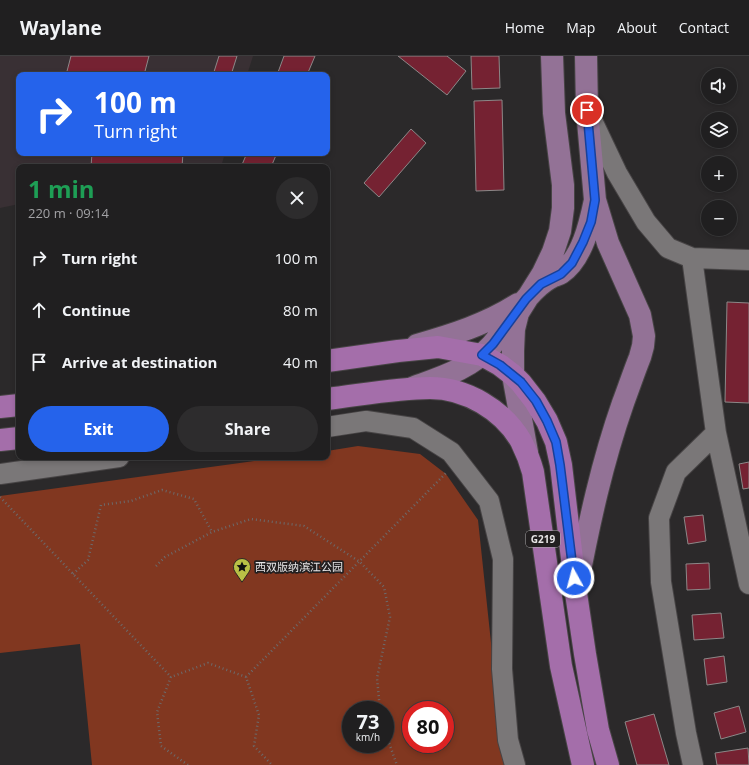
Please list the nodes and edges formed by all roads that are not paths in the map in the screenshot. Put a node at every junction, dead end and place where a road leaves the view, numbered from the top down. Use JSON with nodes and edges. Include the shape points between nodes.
{"nodes":[{"id":1,"x":552,"y":56,"type":"edge"},
{"id":2,"x":586,"y":56,"type":"edge"},
{"id":3,"x":587,"y":110,"type":"junction"},
{"id":4,"x":595,"y":200,"type":"junction"},
{"id":5,"x":692,"y":258,"type":"junction"},
{"id":6,"x":749,"y":260,"type":"edge"},
{"id":7,"x":526,"y":299,"type":"junction"},
{"id":8,"x":398,"y":351,"type":"junction"},
{"id":9,"x":482,"y":355,"type":"junction"},
{"id":10,"x":330,"y":361,"type":"edge"},
{"id":11,"x":513,"y":375,"type":"junction"},
{"id":12,"x":411,"y":388,"type":"junction"},
{"id":13,"x":330,"y":399,"type":"edge"},
{"id":14,"x":16,"y":404,"type":"edge"},
{"id":15,"x":0,"y":407,"type":"edge"},
{"id":16,"x":330,"y":427,"type":"edge"},
{"id":17,"x":716,"y":433,"type":"junction"},
{"id":18,"x":16,"y":438,"type":"edge"},
{"id":19,"x":0,"y":440,"type":"edge"},
{"id":20,"x":528,"y":456,"type":"junction"},
{"id":21,"x":98,"y":460,"type":"edge"},
{"id":22,"x":0,"y":474,"type":"edge"},
{"id":23,"x":749,"y":584,"type":"edge"},
{"id":24,"x":576,"y":593,"type":"junction"},
{"id":25,"x":515,"y":765,"type":"edge"},
{"id":26,"x":583,"y":765,"type":"edge"},
{"id":27,"x":608,"y":765,"type":"edge"},
{"id":28,"x":693,"y":765,"type":"edge"}],
"edges":[{"from":1,"to":7,"type":"main road","via":[[554,113],[563,208],[553,252]]},
{"from":2,"to":3,"type":"main road"},
{"from":3,"to":4,"type":"main road"},
{"from":3,"to":5,"type":"street","via":[[617,173],[646,222],[668,248]]},
{"from":4,"to":7,"type":"main road","via":[[591,222],[572,263],[561,274],[541,284]]},
{"from":4,"to":24,"type":"main road","via":[[608,243],[640,315],[644,336],[640,357],[598,483]]},
{"from":5,"to":6,"type":"street"},
{"from":5,"to":17,"type":"street"},
{"from":7,"to":8,"type":"main road","via":[[500,316],[451,336]]},
{"from":7,"to":9,"type":"main road"},
{"from":7,"to":11,"type":"main road","via":[[518,313],[514,329]]},
{"from":8,"to":9,"type":"highway","number":"G219","via":[[438,347]]},
{"from":8,"to":10,"type":"highway","number":"G219"},
{"from":9,"to":11,"type":"highway","number":"G219"},
{"from":9,"to":12,"type":"main road","via":[[455,372]]},
{"from":11,"to":20,"type":"main road"},
{"from":11,"to":24,"type":"highway","number":"G219","via":[[536,401],[556,442]]},
{"from":12,"to":13,"type":"highway","number":"G219"},
{"from":12,"to":20,"type":"highway","number":"G219","via":[[451,390],[483,403],[510,425]]},
{"from":14,"to":15,"type":"highway"},
{"from":16,"to":25,"type":"street","via":[[366,422],[413,428],[451,452],[489,501],[503,560],[502,669],[508,740]]},
{"from":17,"to":23,"type":"street"},
{"from":17,"to":28,"type":"street","via":[[676,472],[659,518],[661,582]]},
{"from":18,"to":19,"type":"highway"},
{"from":20,"to":26,"type":"highway","number":"G219","via":[[534,478],[561,666]]},
{"from":21,"to":22,"type":"street"},
{"from":24,"to":27,"type":"highway","number":"G219","via":[[598,730]]}]}
